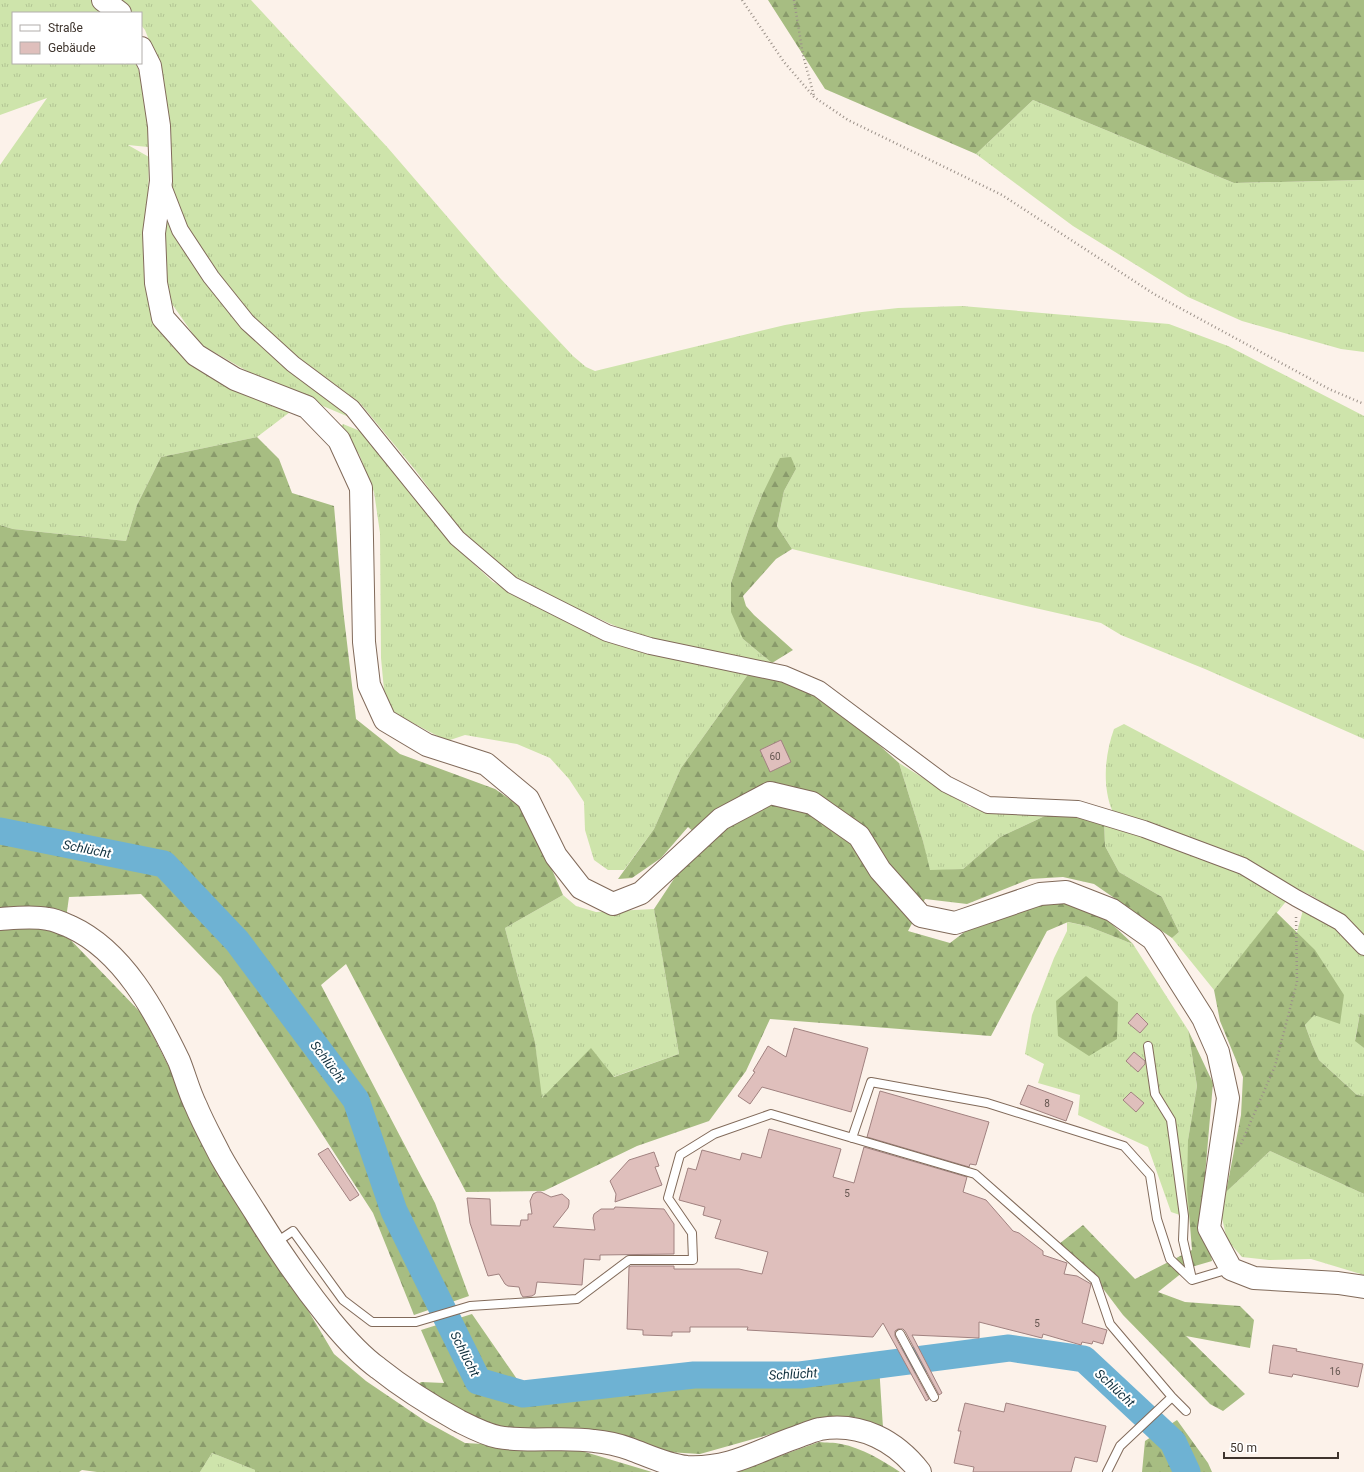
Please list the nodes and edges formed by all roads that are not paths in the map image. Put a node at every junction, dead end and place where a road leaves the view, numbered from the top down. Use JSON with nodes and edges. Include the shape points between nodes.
{"nodes":[{"id":1,"x":103,"y":0,"type":"edge"},
{"id":2,"x":119,"y":12,"type":"edge"},
{"id":3,"x":142,"y":50,"type":"edge"},
{"id":4,"x":162,"y":181,"type":"junction"},
{"id":5,"x":0,"y":919,"type":"edge"},
{"id":6,"x":1364,"y":947,"type":"edge"},
{"id":7,"x":1148,"y":1046,"type":"dead end"},
{"id":8,"x":852,"y":1138,"type":"junction"},
{"id":9,"x":274,"y":1243,"type":"junction"},
{"id":10,"x":1231,"y":1269,"type":"junction"},
{"id":11,"x":1192,"y":1280,"type":"junction"},
{"id":12,"x":1364,"y":1287,"type":"edge"},
{"id":13,"x":900,"y":1334,"type":"dead end"},
{"id":14,"x":934,"y":1397,"type":"dead end"},
{"id":15,"x":1172,"y":1397,"type":"junction"},
{"id":16,"x":1186,"y":1411,"type":"dead end"},
{"id":17,"x":920,"y":1472,"type":"edge"},
{"id":18,"x":1107,"y":1472,"type":"edge"}],
"edges":[{"from":1,"to":2,"type":"street"},
{"from":3,"to":4,"type":"street","via":[[150,66],[160,126]]},
{"from":4,"to":6,"type":"street","via":[[180,230],[211,277],[247,322],[293,364],[352,408],[457,538],[512,585],[607,633],[650,646],[784,674],[819,689],[946,784],[988,805],[1078,808],[1144,829],[1243,866],[1340,922]]},
{"from":4,"to":10,"type":"street","via":[[154,233],[156,283],[163,318],[196,355],[235,379],[307,407],[339,440],[361,488],[364,642],[370,686],[385,720],[427,744],[486,764],[528,799],[556,856],[581,888],[613,904],[641,893],[721,819],[770,793],[812,803],[859,836],[880,870],[921,916],[955,923],[1040,894],[1066,892],[1112,910],[1153,939],[1203,1018],[1218,1052],[1228,1098],[1209,1228]]},
{"from":5,"to":9,"type":"street","via":[[50,919],[68,926],[87,935],[107,951],[135,982],[153,1010],[180,1063],[196,1106],[221,1157]]},
{"from":7,"to":11,"type":"lane","via":[[1155,1094],[1171,1120],[1184,1216],[1183,1240]]},
{"from":8,"to":9,"type":"lane","via":[[771,1114],[714,1134],[680,1155],[668,1198],[692,1233],[693,1260],[629,1260],[577,1299],[470,1306],[416,1322],[372,1322],[343,1300],[293,1231]]},
{"from":8,"to":11,"type":"lane","via":[[871,1082],[987,1103],[1124,1146],[1150,1175],[1157,1219],[1170,1259]]},
{"from":8,"to":15,"type":"lane","via":[[975,1174],[1095,1280],[1110,1324]]},
{"from":9,"to":17,"type":"street","via":[[308,1292],[347,1340],[374,1366],[441,1411],[475,1429],[497,1437],[572,1438],[596,1441],[627,1448],[663,1462],[687,1466],[720,1465],[820,1429],[849,1428],[866,1431],[884,1439],[911,1461]]},
{"from":10,"to":11,"type":"lane"},
{"from":10,"to":12,"type":"street","via":[[1254,1278]]},
{"from":13,"to":14,"type":"lane"},
{"from":15,"to":16,"type":"lane"},
{"from":15,"to":18,"type":"lane","via":[[1120,1446]]}]}
